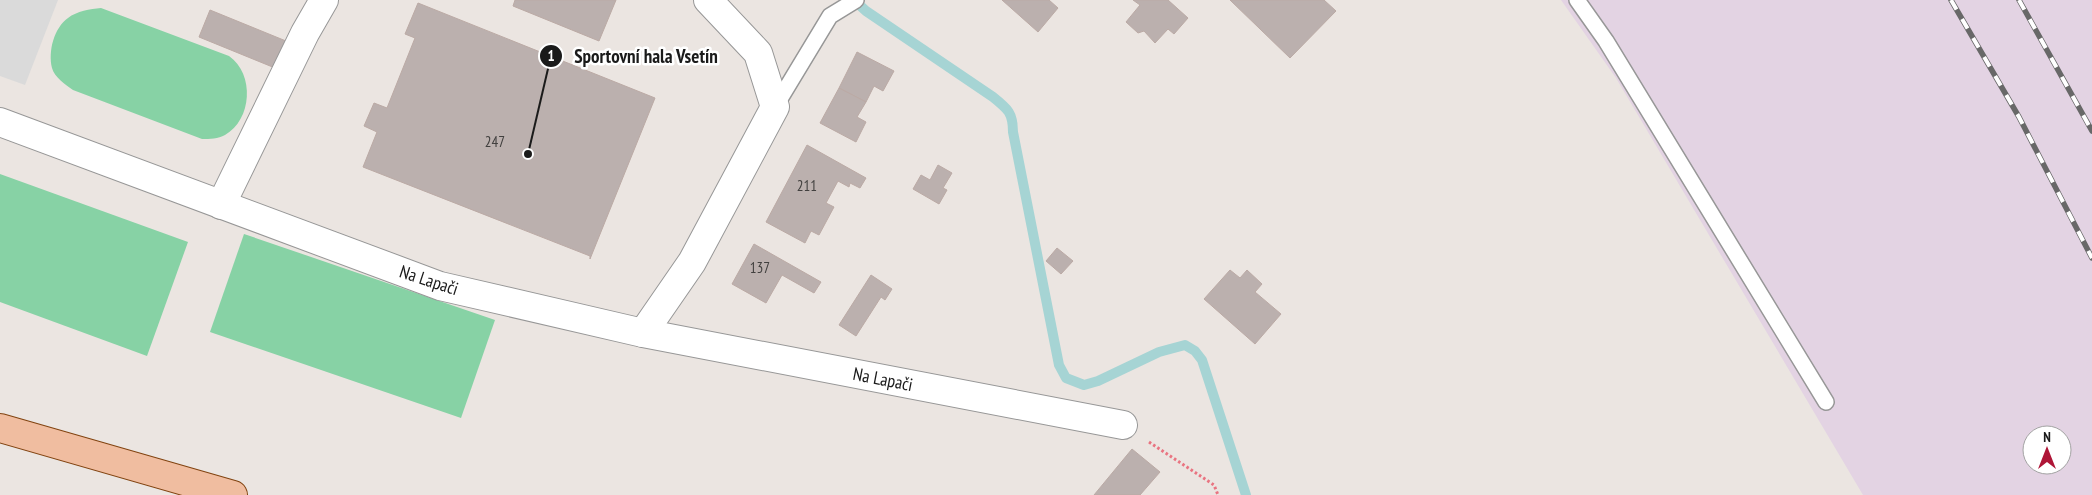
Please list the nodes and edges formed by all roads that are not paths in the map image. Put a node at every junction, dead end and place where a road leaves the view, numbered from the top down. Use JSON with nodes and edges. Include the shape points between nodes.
{"nodes":[{"id":1,"x":324,"y":0,"type":"edge"},
{"id":2,"x":708,"y":0,"type":"edge"},
{"id":3,"x":856,"y":0,"type":"edge"},
{"id":4,"x":1578,"y":0,"type":"edge"},
{"id":5,"x":775,"y":107,"type":"junction"},
{"id":6,"x":0,"y":122,"type":"edge"},
{"id":7,"x":221,"y":205,"type":"junction"},
{"id":8,"x":643,"y":333,"type":"junction"},
{"id":9,"x":1826,"y":402,"type":"dead end"},
{"id":10,"x":1123,"y":425,"type":"road end"},
{"id":11,"x":0,"y":428,"type":"edge"},
{"id":12,"x":233,"y":495,"type":"edge"}],
"edges":[{"from":1,"to":7,"type":"street"},
{"from":2,"to":5,"type":"street","via":[[758,53]]},
{"from":3,"to":5,"type":"lane","via":[[830,16]]},
{"from":4,"to":9,"type":"lane"},
{"from":5,"to":8,"type":"street","via":[[692,262]]},
{"from":6,"to":7,"type":"street","name":"Na Lapači"},
{"from":7,"to":8,"type":"street","name":"Na Lapači","via":[[440,286]]},
{"from":8,"to":10,"type":"street","name":"Na Lapači"},
{"from":11,"to":12,"type":"main road"}]}
